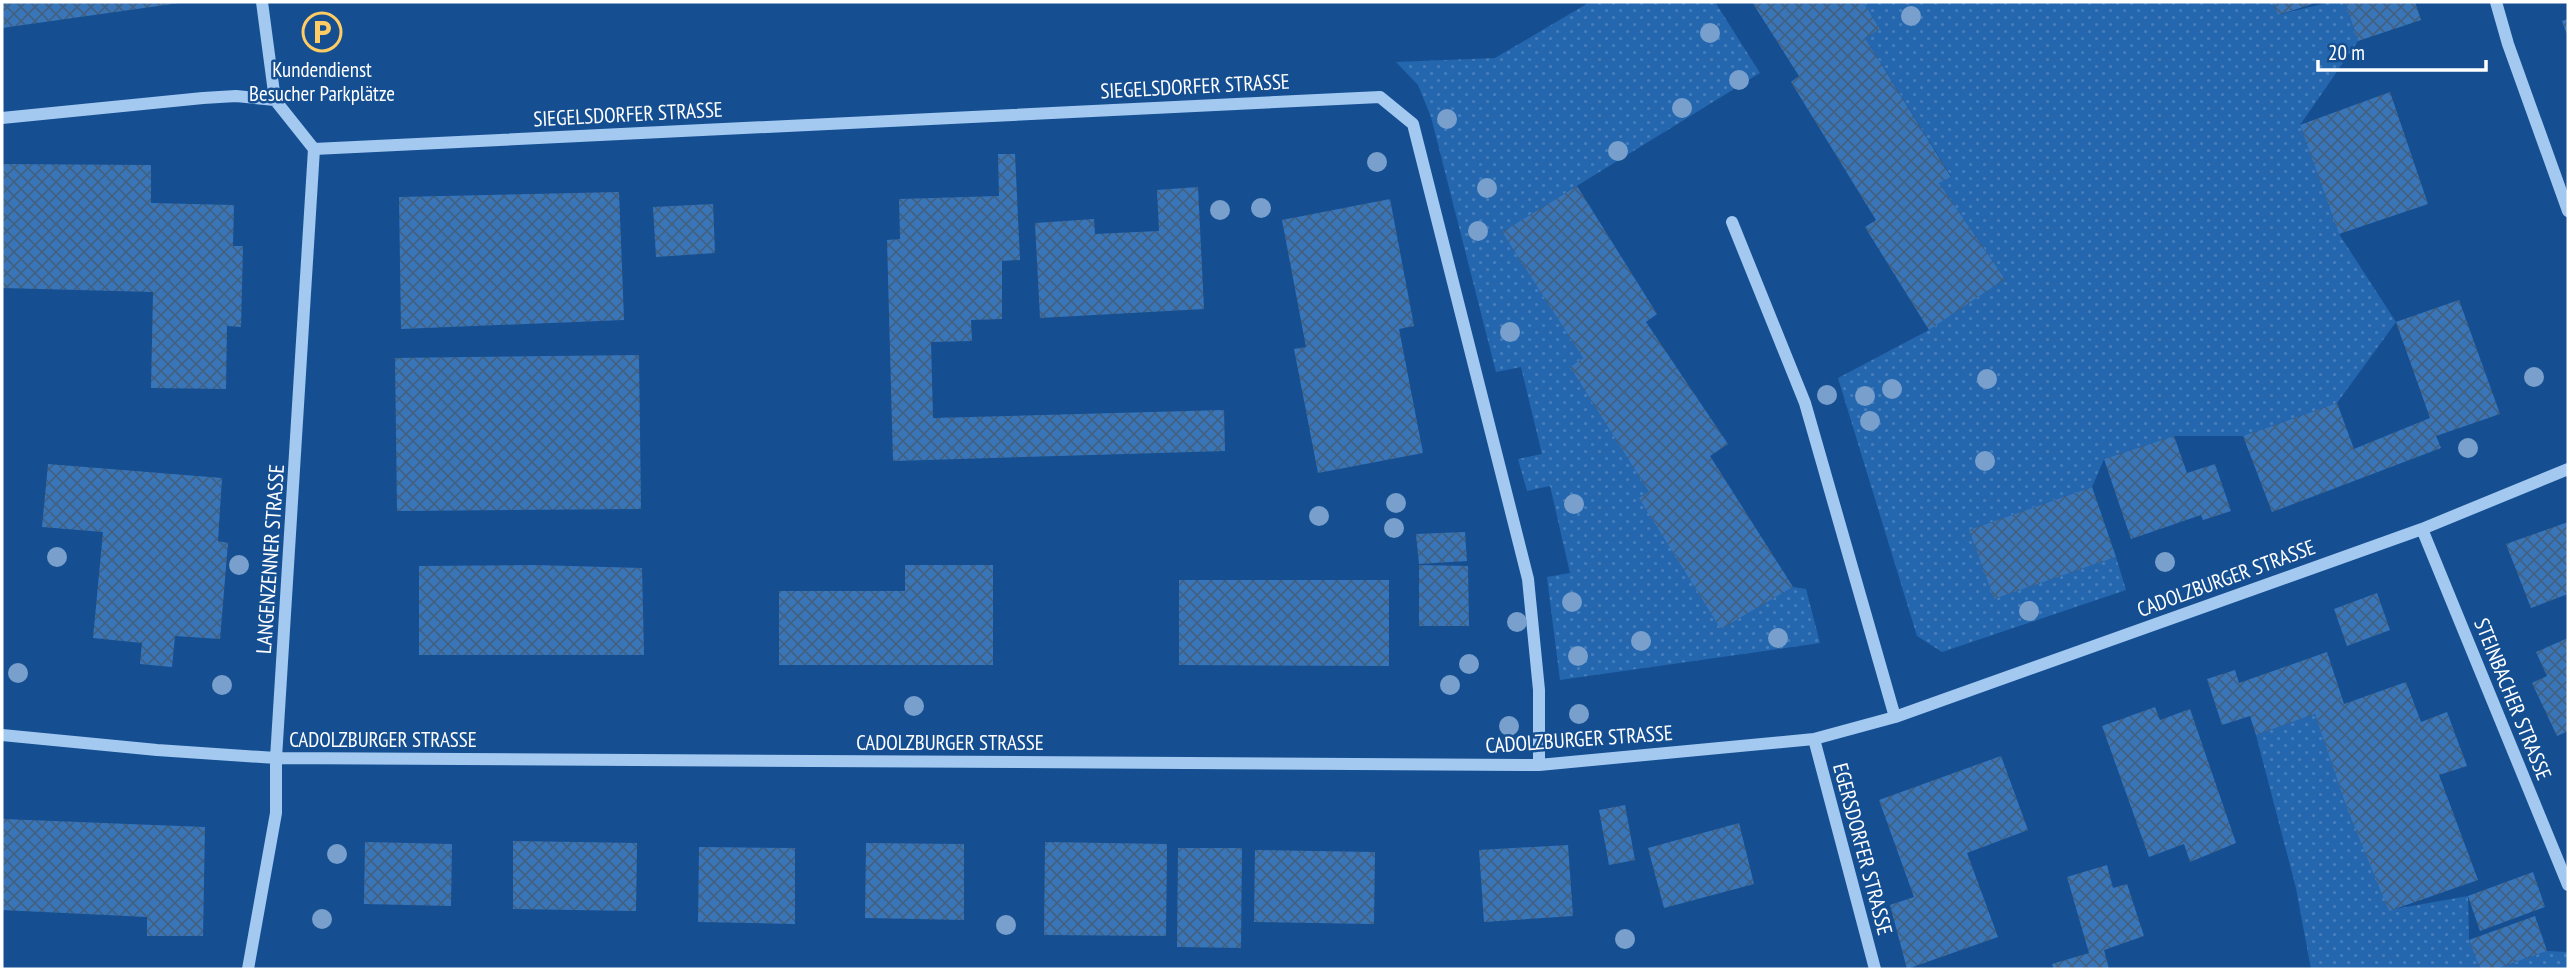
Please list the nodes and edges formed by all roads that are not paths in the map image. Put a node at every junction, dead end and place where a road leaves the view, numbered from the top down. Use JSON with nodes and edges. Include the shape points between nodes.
{"nodes":[{"id":1,"x":261,"y":2,"type":"edge"},
{"id":2,"x":2496,"y":2,"type":"edge"},
{"id":3,"x":275,"y":100,"type":"junction"},
{"id":4,"x":2,"y":118,"type":"edge"},
{"id":5,"x":314,"y":149,"type":"junction"},
{"id":6,"x":2568,"y":211,"type":"edge"},
{"id":7,"x":1732,"y":222,"type":"dead end"},
{"id":8,"x":2568,"y":470,"type":"edge"},
{"id":9,"x":2422,"y":529,"type":"junction"},
{"id":10,"x":1895,"y":717,"type":"junction"},
{"id":11,"x":2,"y":735,"type":"edge"},
{"id":12,"x":1814,"y":738,"type":"junction"},
{"id":13,"x":276,"y":758,"type":"junction"},
{"id":14,"x":1539,"y":765,"type":"junction"},
{"id":15,"x":2568,"y":885,"type":"edge"},
{"id":16,"x":248,"y":969,"type":"edge"},
{"id":17,"x":1875,"y":969,"type":"edge"}],
"edges":[{"from":1,"to":3,"type":"street"},
{"from":2,"to":6,"type":"street"},
{"from":3,"to":4,"type":"street","via":[[203,98]]},
{"from":3,"to":5,"type":"street"},
{"from":5,"to":13,"type":"street","name":"LANGENZENNER STRASSE"},
{"from":5,"to":14,"type":"street","name":"SIEGELSDORFER STRASSE","via":[[1380,97],[1413,124],[1528,579],[1539,690]]},
{"from":7,"to":10,"type":"street","via":[[1805,403]]},
{"from":8,"to":9,"type":"street","name":"CADOLZBURGER STRASSE"},
{"from":9,"to":10,"type":"street","name":"CADOLZBURGER STRASSE"},
{"from":9,"to":15,"type":"street","name":"STEINBACHER STRASSE"},
{"from":10,"to":12,"type":"street","name":"CADOLZBURGER STRASSE"},
{"from":11,"to":13,"type":"street","name":"CADOLZBURGER STRASSE"},
{"from":12,"to":14,"type":"street","name":"CADOLZBURGER STRASSE"},
{"from":12,"to":17,"type":"street","name":"EGERSDORFER STRASSE"},
{"from":13,"to":14,"type":"street","name":"CADOLZBURGER STRASSE"},
{"from":13,"to":16,"type":"street","name":"LANGENZENNER STRASSE","via":[[276,813]]}]}
